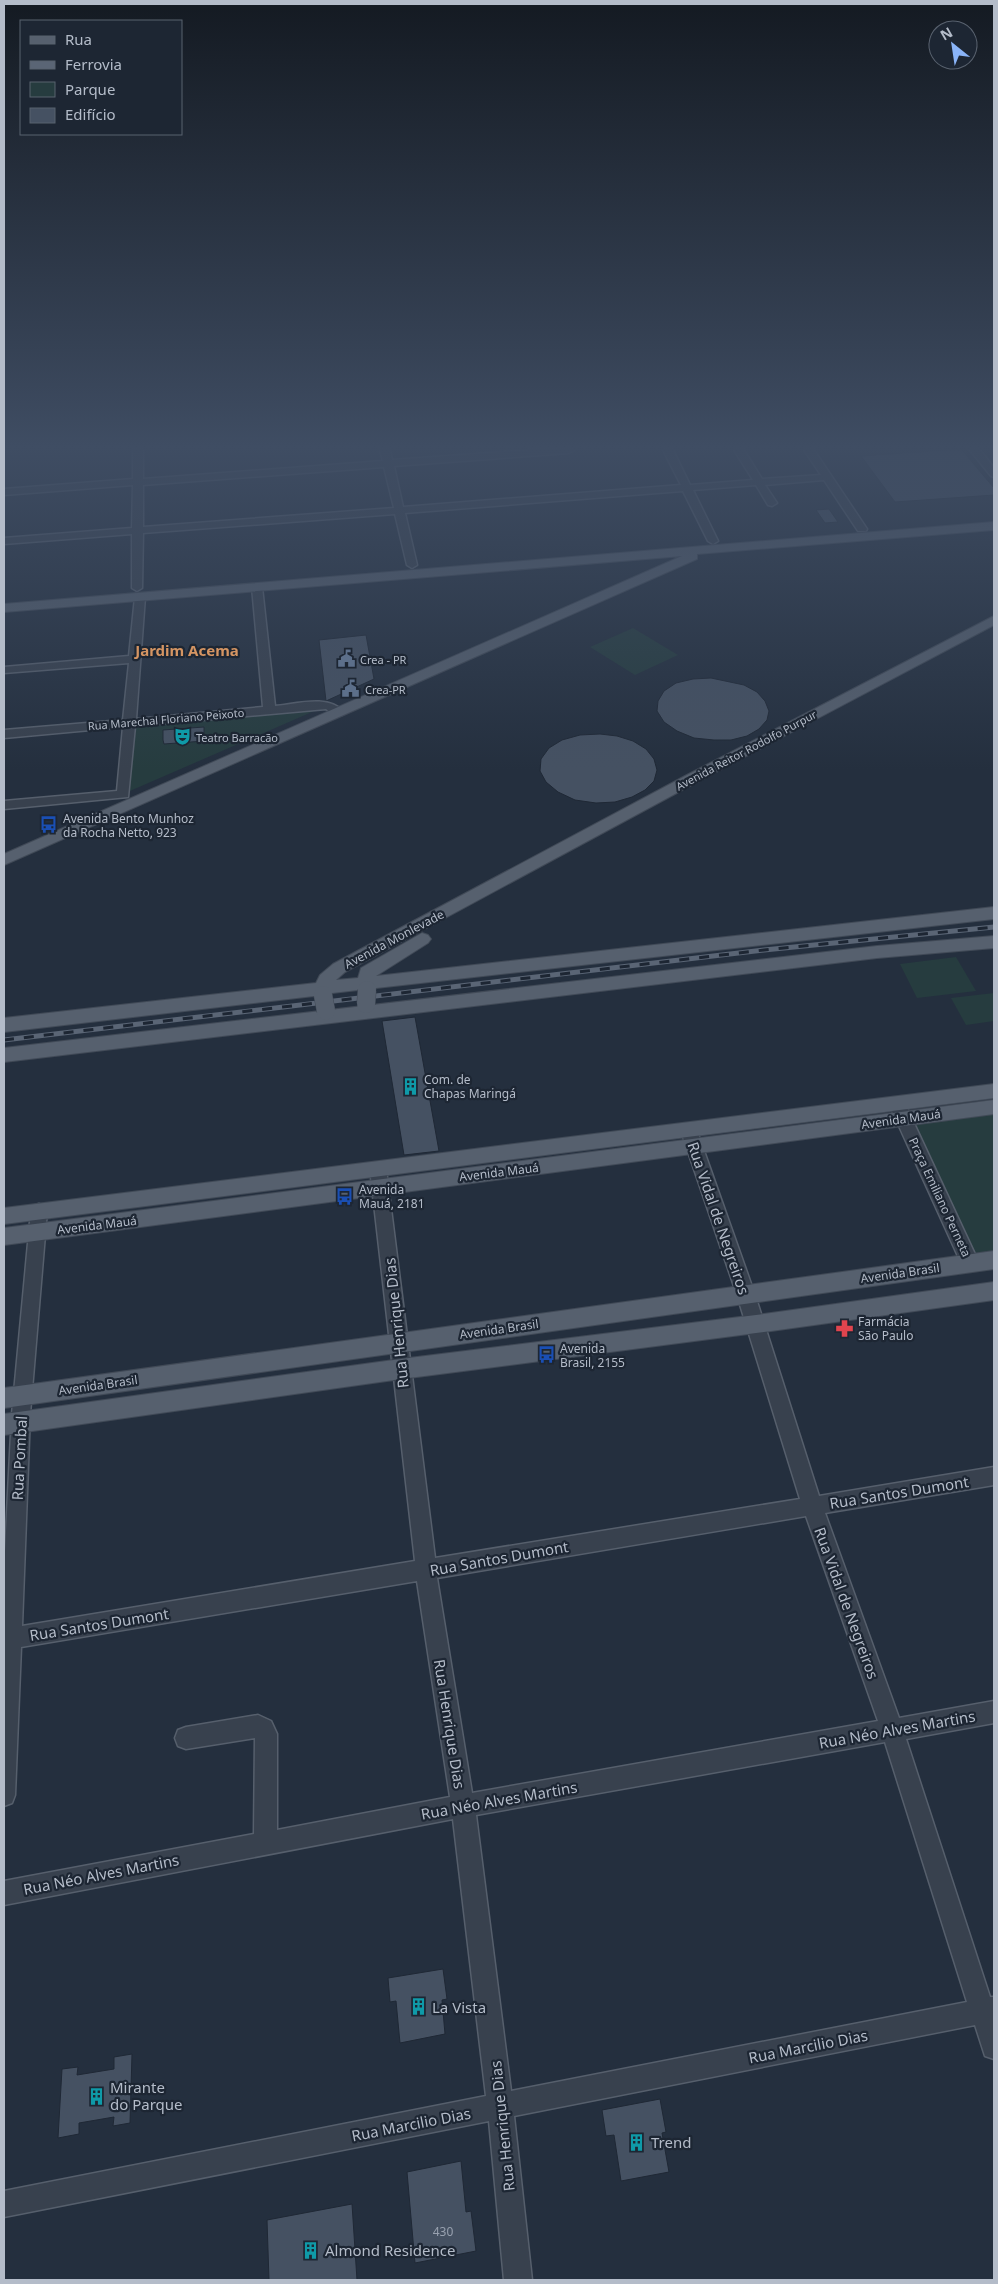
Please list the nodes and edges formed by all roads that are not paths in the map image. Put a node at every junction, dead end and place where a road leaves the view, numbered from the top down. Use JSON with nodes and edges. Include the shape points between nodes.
{"nodes":[{"id":1,"x":138,"y":557,"type":"edge"},
{"id":2,"x":410,"y":557,"type":"edge"},
{"id":3,"x":521,"y":557,"type":"edge"},
{"id":4,"x":559,"y":557,"type":"edge"},
{"id":5,"x":623,"y":557,"type":"edge"},
{"id":6,"x":652,"y":557,"type":"edge"},
{"id":7,"x":682,"y":557,"type":"edge"},
{"id":8,"x":546,"y":563,"type":"junction"},
{"id":9,"x":412,"y":565,"type":"junction"},
{"id":10,"x":297,"y":574,"type":"junction"},
{"id":11,"x":284,"y":585,"type":"junction"},
{"id":12,"x":257,"y":587,"type":"junction"},
{"id":13,"x":138,"y":592,"type":"junction"},
{"id":14,"x":4,"y":598,"type":"edge"},
{"id":15,"x":13,"y":604,"type":"edge"},
{"id":16,"x":537,"y":618,"type":"junction"},
{"id":17,"x":994,"y":620,"type":"edge"},
{"id":18,"x":983,"y":634,"type":"edge"},
{"id":19,"x":134,"y":659,"type":"junction"},
{"id":20,"x":4,"y":670,"type":"edge"},
{"id":21,"x":333,"y":708,"type":"junction"},
{"id":22,"x":269,"y":710,"type":"junction"},
{"id":23,"x":129,"y":722,"type":"junction"},
{"id":24,"x":4,"y":734,"type":"edge"},
{"id":25,"x":128,"y":798,"type":"junction"},
{"id":26,"x":4,"y":805,"type":"edge"},
{"id":27,"x":4,"y":845,"type":"edge"},
{"id":28,"x":4,"y":860,"type":"edge"},
{"id":29,"x":505,"y":888,"type":"junction"},
{"id":30,"x":994,"y":913,"type":"edge"},
{"id":31,"x":422,"y":939,"type":"junction"},
{"id":32,"x":994,"y":942,"type":"edge"},
{"id":33,"x":439,"y":974,"type":"junction"},
{"id":34,"x":364,"y":997,"type":"junction"},
{"id":35,"x":326,"y":1002,"type":"junction"},
{"id":36,"x":4,"y":1025,"type":"edge"},
{"id":37,"x":4,"y":1055,"type":"edge"},
{"id":38,"x":994,"y":1091,"type":"edge"},
{"id":39,"x":994,"y":1107,"type":"edge"},
{"id":40,"x":900,"y":1111,"type":"junction"},
{"id":41,"x":691,"y":1139,"type":"junction"},
{"id":42,"x":379,"y":1178,"type":"junction"},
{"id":43,"x":39,"y":1211,"type":"junction"},
{"id":44,"x":4,"y":1216,"type":"edge"},
{"id":45,"x":36,"y":1233,"type":"junction"},
{"id":46,"x":4,"y":1237,"type":"edge"},
{"id":47,"x":994,"y":1260,"type":"edge"},
{"id":48,"x":970,"y":1263,"type":"junction"},
{"id":49,"x":994,"y":1290,"type":"edge"},
{"id":50,"x":746,"y":1295,"type":"junction"},
{"id":51,"x":756,"y":1324,"type":"junction"},
{"id":52,"x":399,"y":1343,"type":"junction"},
{"id":53,"x":401,"y":1369,"type":"junction"},
{"id":54,"x":14,"y":1396,"type":"edge"},
{"id":55,"x":12,"y":1424,"type":"edge"},
{"id":56,"x":994,"y":1476,"type":"edge"},
{"id":57,"x":812,"y":1505,"type":"junction"},
{"id":58,"x":426,"y":1570,"type":"junction"},
{"id":59,"x":7,"y":1639,"type":"edge"},
{"id":60,"x":994,"y":1712,"type":"edge"},
{"id":61,"x":892,"y":1730,"type":"junction"},
{"id":62,"x":186,"y":1738,"type":"dead end"},
{"id":63,"x":4,"y":1795,"type":"edge"},
{"id":64,"x":463,"y":1806,"type":"junction"},
{"id":65,"x":265,"y":1843,"type":"junction"},
{"id":66,"x":4,"y":1893,"type":"edge"},
{"id":67,"x":989,"y":2010,"type":"edge"},
{"id":68,"x":994,"y":2047,"type":"edge"},
{"id":69,"x":500,"y":2107,"type":"junction"},
{"id":70,"x":4,"y":2204,"type":"edge"},
{"id":71,"x":518,"y":2280,"type":"edge"}],
"edges":[{"from":1,"to":13,"type":"street"},
{"from":2,"to":9,"type":"street"},
{"from":3,"to":9,"type":"main road"},
{"from":4,"to":8,"type":"main road"},
{"from":5,"to":8,"type":"main road"},
{"from":6,"to":16,"type":"main road","via":[[642,570]]},
{"from":7,"to":16,"type":"main road"},
{"from":8,"to":11,"type":"main road"},
{"from":9,"to":10,"type":"main road"},
{"from":10,"to":11,"type":"main road"},
{"from":10,"to":13,"type":"main road"},
{"from":11,"to":12,"type":"main road"},
{"from":12,"to":13,"type":"main road"},
{"from":12,"to":22,"type":"street"},
{"from":13,"to":15,"type":"main road"},
{"from":13,"to":19,"type":"street"},
{"from":14,"to":15,"type":"main road"},
{"from":16,"to":21,"type":"main road"},
{"from":17,"to":18,"type":"main road","name":"Avenida Reitor Rodolfo Purpur"},
{"from":18,"to":29,"type":"main road","name":"Avenida Reitor Rodolfo Purpur","via":[[755,752]]},
{"from":19,"to":20,"type":"street"},
{"from":19,"to":23,"type":"street"},
{"from":21,"to":22,"type":"street","name":"Rua Marechal Floriano Peixoto"},
{"from":21,"to":25,"type":"main road"},
{"from":22,"to":23,"type":"street","name":"Rua Marechal Floriano Peixoto"},
{"from":23,"to":24,"type":"street","name":"Rua Marechal Floriano Peixoto"},
{"from":23,"to":25,"type":"street"},
{"from":25,"to":26,"type":"street"},
{"from":25,"to":27,"type":"main road"},
{"from":25,"to":28,"type":"main road"},
{"from":29,"to":31,"type":"main road","name":"Avenida Monlevade"},
{"from":29,"to":35,"type":"main road","name":"Avenida Monlevade","via":[[339,968],[326,979]]},
{"from":30,"to":33,"type":"main road"},
{"from":31,"to":33,"type":"main road","via":[[417,964]]},
{"from":31,"to":34,"type":"main road","name":"Avenida Monlevade","via":[[367,972]]},
{"from":32,"to":34,"type":"main road"},
{"from":33,"to":34,"type":"main road"},
{"from":34,"to":35,"type":"main road"},
{"from":34,"to":35,"type":"main road"},
{"from":35,"to":36,"type":"main road"},
{"from":35,"to":37,"type":"main road"},
{"from":38,"to":40,"type":"main road","name":"Avenida Mauá"},
{"from":39,"to":40,"type":"main road","name":"Avenida Mauá"},
{"from":40,"to":41,"type":"main road","name":"Avenida Mauá"},
{"from":40,"to":48,"type":"street","name":"Praça Emiliano Perneta"},
{"from":41,"to":42,"type":"main road","name":"Avenida Mauá"},
{"from":41,"to":50,"type":"street","name":"Rua Vidal de Negreiros"},
{"from":42,"to":43,"type":"main road","name":"Avenida Mauá"},
{"from":42,"to":45,"type":"main road","name":"Avenida Mauá"},
{"from":42,"to":52,"type":"street","name":"Rua Henrique Dias"},
{"from":43,"to":44,"type":"main road","name":"Avenida Mauá"},
{"from":43,"to":45,"type":"street","name":"Rua Pombal"},
{"from":45,"to":46,"type":"main road","name":"Avenida Mauá"},
{"from":45,"to":54,"type":"street","name":"Rua Pombal"},
{"from":47,"to":48,"type":"main road","name":"Avenida Brasil"},
{"from":48,"to":50,"type":"main road","name":"Avenida Brasil"},
{"from":49,"to":51,"type":"main road"},
{"from":50,"to":51,"type":"street","name":"Rua Vidal de Negreiros"},
{"from":50,"to":52,"type":"main road","name":"Avenida Brasil"},
{"from":51,"to":53,"type":"main road"},
{"from":51,"to":57,"type":"street","name":"Rua Vidal de Negreiros"},
{"from":52,"to":53,"type":"street","name":"Rua Henrique Dias"},
{"from":52,"to":54,"type":"main road","name":"Avenida Brasil"},
{"from":53,"to":55,"type":"main road"},
{"from":53,"to":58,"type":"street","name":"Rua Henrique Dias"},
{"from":54,"to":55,"type":"street","name":"Rua Pombal"},
{"from":55,"to":59,"type":"street","name":"Rua Pombal"},
{"from":56,"to":57,"type":"street","name":"Rua Santos Dumont"},
{"from":57,"to":58,"type":"street","name":"Rua Santos Dumont"},
{"from":57,"to":61,"type":"street","name":"Rua Vidal de Negreiros"},
{"from":58,"to":59,"type":"street","name":"Rua Santos Dumont"},
{"from":58,"to":64,"type":"street","name":"Rua Henrique Dias"},
{"from":59,"to":63,"type":"street","name":"Rua Pombal"},
{"from":60,"to":61,"type":"street","name":"Rua Néo Alves Martins"},
{"from":61,"to":64,"type":"street","name":"Rua Néo Alves Martins"},
{"from":61,"to":67,"type":"street","name":"Rua Vidal de Negreiros"},
{"from":62,"to":65,"type":"street","via":[[258,1726],[264,1729]]},
{"from":64,"to":65,"type":"street","name":"Rua Néo Alves Martins"},
{"from":64,"to":69,"type":"street","name":"Rua Henrique Dias"},
{"from":65,"to":66,"type":"street","name":"Rua Néo Alves Martins"},
{"from":67,"to":68,"type":"street","name":"Rua Vidal de Negreiros"},
{"from":67,"to":69,"type":"street","name":"Rua Marcilio Dias"},
{"from":69,"to":70,"type":"street","name":"Rua Marcilio Dias"},
{"from":69,"to":71,"type":"street","name":"Rua Henrique Dias"}]}
